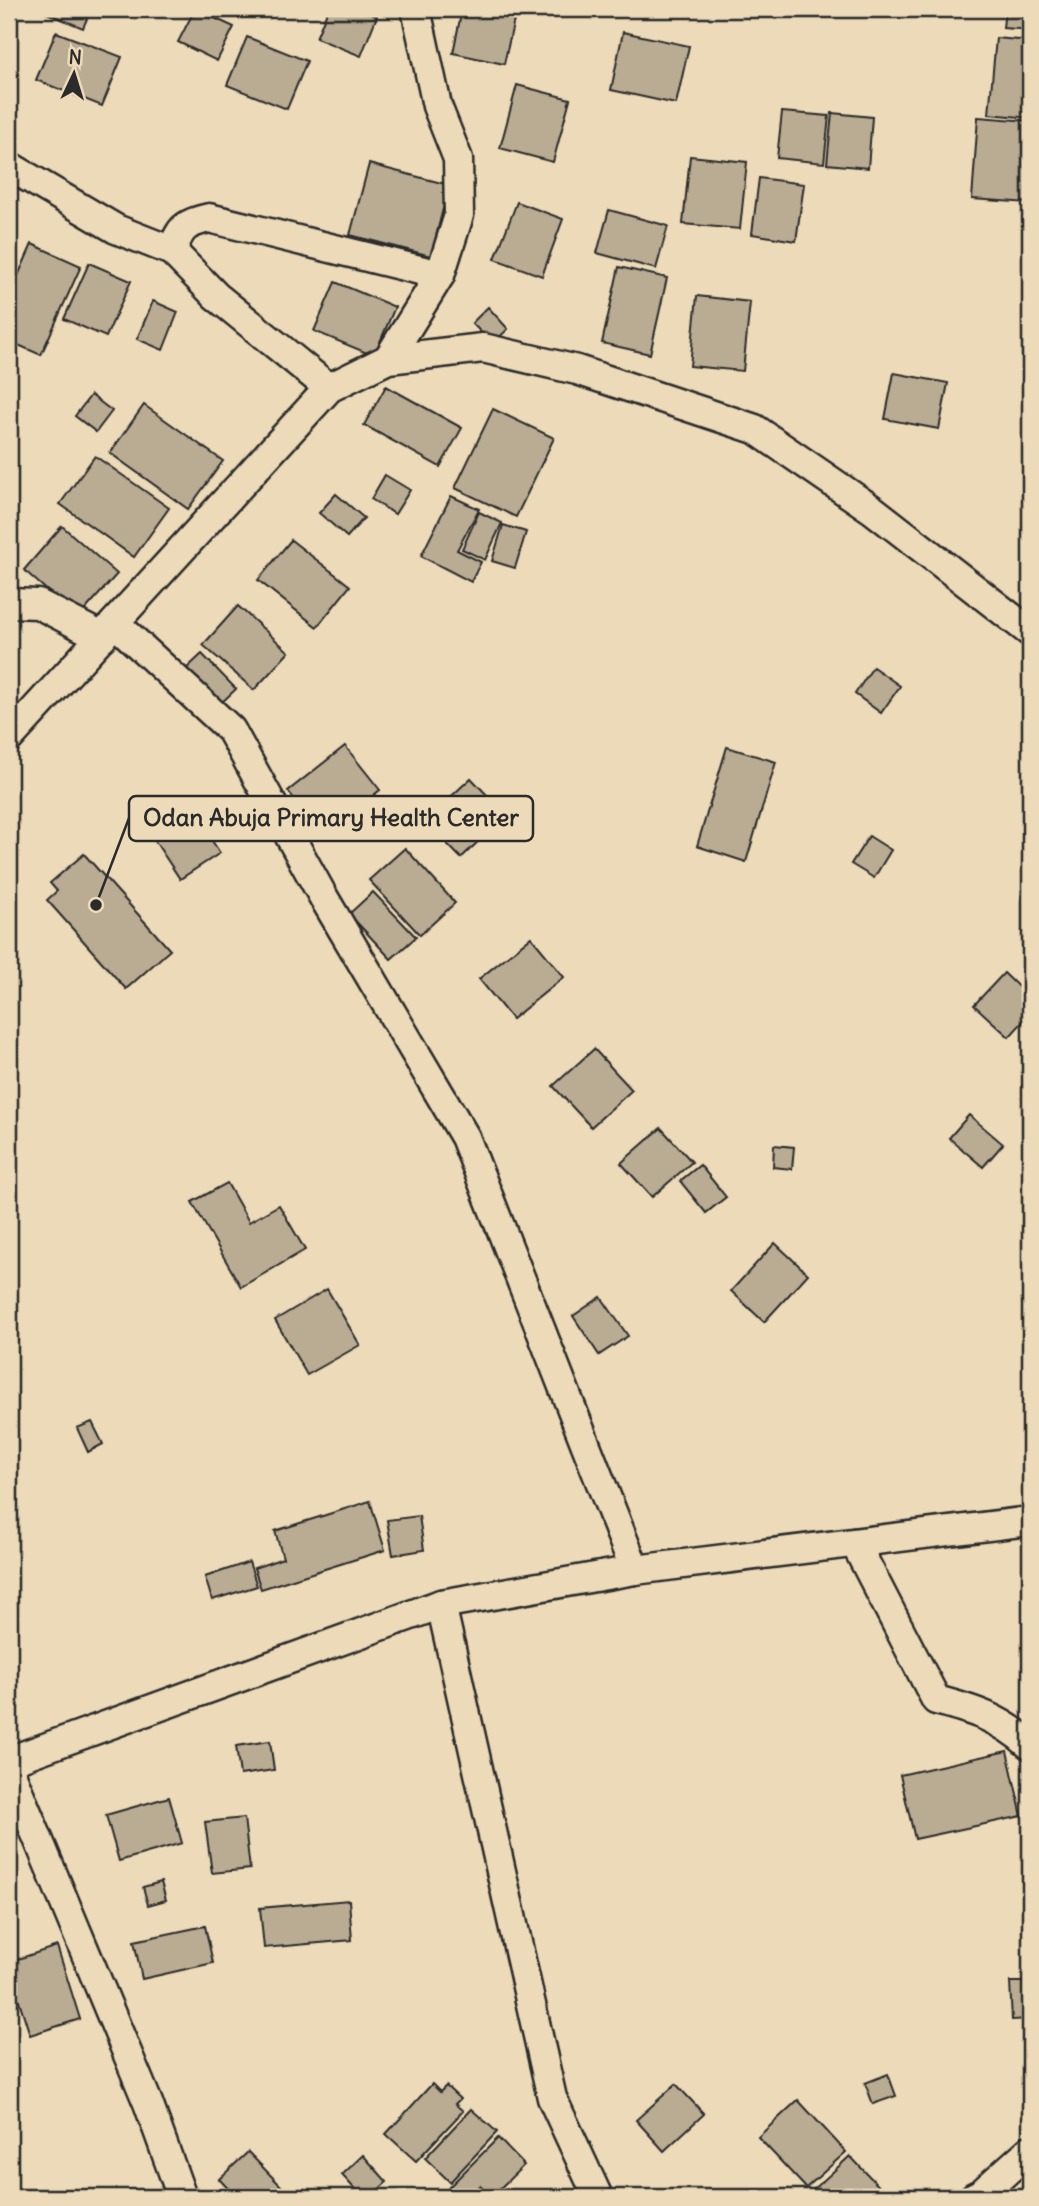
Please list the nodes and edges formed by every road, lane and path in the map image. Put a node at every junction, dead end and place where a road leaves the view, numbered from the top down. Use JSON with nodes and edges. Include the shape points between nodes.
{"nodes":[{"id":1,"x":416,"y":9,"type":"edge"},
{"id":2,"x":9,"y":166,"type":"edge"},
{"id":3,"x":172,"y":251,"type":"junction"},
{"id":4,"x":440,"y":275,"type":"junction"},
{"id":5,"x":388,"y":359,"type":"junction"},
{"id":6,"x":329,"y":388,"type":"junction"},
{"id":7,"x":9,"y":603,"type":"edge"},
{"id":8,"x":108,"y":630,"type":"junction"},
{"id":9,"x":1030,"y":632,"type":"edge"},
{"id":10,"x":9,"y":738,"type":"edge"},
{"id":11,"x":1030,"y":1521,"type":"edge"},
{"id":12,"x":855,"y":1543,"type":"junction"},
{"id":13,"x":635,"y":1570,"type":"junction"},
{"id":14,"x":441,"y":1604,"type":"junction"},
{"id":15,"x":1030,"y":1745,"type":"edge"},
{"id":16,"x":9,"y":1761,"type":"edge"},
{"id":17,"x":9,"y":1769,"type":"edge"},
{"id":18,"x":1030,"y":2150,"type":"edge"},
{"id":19,"x":182,"y":2197,"type":"edge"},
{"id":20,"x":598,"y":2197,"type":"edge"},
{"id":21,"x":974,"y":2197,"type":"edge"}],
"edges":[{"from":1,"to":4,"type":"street","via":[[437,106],[458,159],[459,215]]},
{"from":2,"to":3,"type":"street","via":[[116,229]]},
{"from":3,"to":4,"type":"street","via":[[180,230],[209,218]]},
{"from":3,"to":6,"type":"street","via":[[216,296]]},
{"from":4,"to":5,"type":"street"},
{"from":5,"to":6,"type":"street"},
{"from":5,"to":9,"type":"street","via":[[483,348],[577,370],[755,429],[873,510]]},
{"from":6,"to":8,"type":"street"},
{"from":7,"to":8,"type":"street","via":[[38,604]]},
{"from":8,"to":10,"type":"street"},
{"from":8,"to":13,"type":"street","via":[[231,730],[466,1137]]},
{"from":11,"to":12,"type":"street"},
{"from":12,"to":13,"type":"street"},
{"from":12,"to":15,"type":"street","via":[[936,1700],[980,1712]]},
{"from":13,"to":14,"type":"street"},
{"from":14,"to":16,"type":"street"},
{"from":14,"to":20,"type":"street","via":[[552,2098]]},
{"from":17,"to":19,"type":"street","via":[[148,2103]]},
{"from":18,"to":21,"type":"street"}]}
